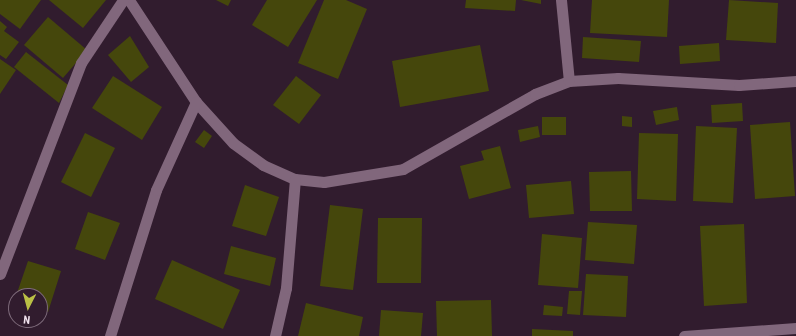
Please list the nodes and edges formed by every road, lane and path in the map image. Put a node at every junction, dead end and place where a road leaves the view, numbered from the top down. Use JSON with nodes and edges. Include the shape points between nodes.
{"nodes":[{"id":1,"x":123,"y":0,"type":"edge"},
{"id":2,"x":129,"y":0,"type":"edge"},
{"id":3,"x":561,"y":0,"type":"edge"},
{"id":4,"x":569,"y":81,"type":"junction"},
{"id":5,"x":796,"y":81,"type":"edge"},
{"id":6,"x":196,"y":102,"type":"junction"},
{"id":7,"x":295,"y":180,"type":"junction"},
{"id":8,"x":0,"y":274,"type":"edge"},
{"id":9,"x":796,"y":328,"type":"edge"},
{"id":10,"x":110,"y":336,"type":"edge"},
{"id":11,"x":275,"y":336,"type":"edge"},
{"id":12,"x":684,"y":336,"type":"edge"}],
"edges":[{"from":1,"to":8,"type":"street","via":[[81,63]]},
{"from":2,"to":6,"type":"street"},
{"from":3,"to":4,"type":"street"},
{"from":4,"to":5,"type":"street","via":[[618,78],[739,85]]},
{"from":4,"to":7,"type":"street","via":[[535,94],[403,169],[324,182]]},
{"from":6,"to":7,"type":"street","via":[[234,143],[263,165]]},
{"from":6,"to":10,"type":"street","via":[[156,190]]},
{"from":7,"to":11,"type":"street","via":[[286,288]]},
{"from":9,"to":12,"type":"street"}]}
